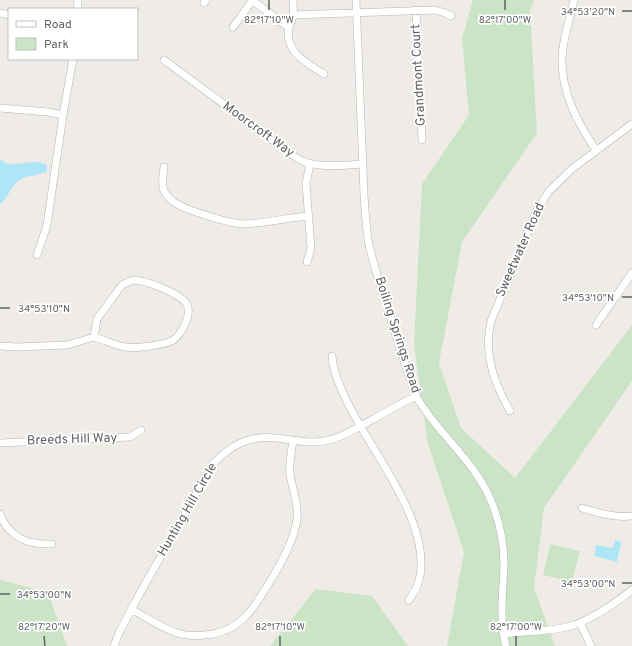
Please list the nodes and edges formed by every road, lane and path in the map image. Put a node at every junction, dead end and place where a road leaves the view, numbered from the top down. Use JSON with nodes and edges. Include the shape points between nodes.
{"nodes":[{"id":1,"x":253,"y":0,"type":"edge"},
{"id":2,"x":293,"y":0,"type":"edge"},
{"id":3,"x":356,"y":0,"type":"edge"},
{"id":4,"x":574,"y":0,"type":"edge"},
{"id":5,"x":416,"y":10,"type":"junction"},
{"id":6,"x":357,"y":13,"type":"junction"},
{"id":7,"x":293,"y":15,"type":"junction"},
{"id":8,"x":451,"y":16,"type":"dead end"},
{"id":9,"x":233,"y":27,"type":"dead end"},
{"id":10,"x":289,"y":28,"type":"junction"},
{"id":11,"x":73,"y":60,"type":"edge"},
{"id":12,"x":164,"y":60,"type":"dead end"},
{"id":13,"x":324,"y":74,"type":"dead end"},
{"id":14,"x":0,"y":108,"type":"edge"},
{"id":15,"x":63,"y":115,"type":"junction"},
{"id":16,"x":632,"y":124,"type":"edge"},
{"id":17,"x":422,"y":140,"type":"dead end"},
{"id":18,"x":596,"y":150,"type":"junction"},
{"id":19,"x":310,"y":164,"type":"junction"},
{"id":20,"x":363,"y":164,"type":"junction"},
{"id":21,"x":164,"y":167,"type":"dead end"},
{"id":22,"x":308,"y":216,"type":"junction"},
{"id":23,"x":37,"y":255,"type":"dead end"},
{"id":24,"x":307,"y":262,"type":"dead end"},
{"id":25,"x":632,"y":272,"type":"edge"},
{"id":26,"x":596,"y":325,"type":"dead end"},
{"id":27,"x":94,"y":337,"type":"junction"},
{"id":28,"x":0,"y":346,"type":"edge"},
{"id":29,"x":332,"y":356,"type":"dead end"},
{"id":30,"x":416,"y":396,"type":"junction"},
{"id":31,"x":510,"y":411,"type":"dead end"},
{"id":32,"x":360,"y":426,"type":"junction"},
{"id":33,"x":141,"y":430,"type":"dead end"},
{"id":34,"x":293,"y":441,"type":"junction"},
{"id":35,"x":0,"y":443,"type":"edge"},
{"id":36,"x":582,"y":508,"type":"dead end"},
{"id":37,"x":0,"y":514,"type":"edge"},
{"id":38,"x":632,"y":516,"type":"edge"},
{"id":39,"x":52,"y":544,"type":"dead end"},
{"id":40,"x":632,"y":590,"type":"edge"},
{"id":41,"x":409,"y":600,"type":"dead end"},
{"id":42,"x":131,"y":609,"type":"junction"},
{"id":43,"x":580,"y":623,"type":"junction"},
{"id":44,"x":503,"y":634,"type":"junction"},
{"id":45,"x":114,"y":646,"type":"edge"},
{"id":46,"x":506,"y":646,"type":"edge"},
{"id":47,"x":591,"y":646,"type":"edge"}],
"edges":[{"from":1,"to":9,"type":"street"},
{"from":1,"to":10,"type":"street"},
{"from":2,"to":7,"type":"street"},
{"from":3,"to":6,"type":"street","name":"Boiling Springs Road"},
{"from":4,"to":18,"type":"street","via":[[562,56],[563,78],[570,105]]},
{"from":5,"to":6,"type":"street"},
{"from":5,"to":8,"type":"street","via":[[435,10]]},
{"from":5,"to":17,"type":"street","name":"Grandmont Court"},
{"from":6,"to":7,"type":"street"},
{"from":6,"to":20,"type":"street","name":"Boiling Springs Road"},
{"from":7,"to":10,"type":"street"},
{"from":10,"to":13,"type":"street","via":[[296,56]]},
{"from":11,"to":15,"type":"street"},
{"from":12,"to":19,"type":"street","name":"Moorcroft Way","via":[[298,159]]},
{"from":14,"to":15,"type":"street"},
{"from":15,"to":23,"type":"street","via":[[48,225]]},
{"from":16,"to":18,"type":"street","name":"Sweetwater Road"},
{"from":18,"to":31,"type":"street","name":"Sweetwater Road","via":[[558,182],[541,203],[491,321],[487,342],[490,364]]},
{"from":19,"to":20,"type":"street","name":"Moorcroft Way"},
{"from":19,"to":22,"type":"street","via":[[306,183]]},
{"from":20,"to":30,"type":"street","name":"Boiling Springs Road","via":[[369,245]]},
{"from":21,"to":22,"type":"street","via":[[164,190],[177,204],[243,224]]},
{"from":22,"to":24,"type":"street","via":[[311,248]]},
{"from":25,"to":26,"type":"street"},
{"from":27,"to":27,"type":"street","via":[[134,348],[169,342],[178,336],[187,320],[187,306],[178,295],[142,281],[129,281],[120,287],[97,319]]},
{"from":27,"to":28,"type":"street","via":[[67,345]]},
{"from":29,"to":32,"type":"street","via":[[334,371],[350,410]]},
{"from":30,"to":32,"type":"street","name":"Hunting Hill Circle"},
{"from":30,"to":44,"type":"street","name":"Boiling Springs Road","via":[[479,478],[496,514],[504,553],[501,610]]},
{"from":32,"to":34,"type":"street","name":"Hunting Hill Circle","via":[[328,441]]},
{"from":32,"to":41,"type":"street","via":[[404,501],[416,529],[420,551],[420,575],[416,590]]},
{"from":33,"to":35,"type":"street","name":"Breeds Hill Way","via":[[130,438]]},
{"from":34,"to":42,"type":"street","name":"Hunting Hill Circle","via":[[275,438],[252,439],[234,446],[221,455],[213,464]]},
{"from":34,"to":42,"type":"street","via":[[290,467],[297,514],[295,527],[275,574],[247,616],[223,632],[189,635],[172,631]]},
{"from":36,"to":38,"type":"street","via":[[602,514]]},
{"from":37,"to":39,"type":"street","via":[[11,533],[23,540]]},
{"from":40,"to":43,"type":"street"},
{"from":42,"to":45,"type":"street","name":"Hunting Hill Circle"},
{"from":43,"to":44,"type":"street","via":[[543,631]]},
{"from":43,"to":47,"type":"street"},
{"from":44,"to":46,"type":"street","name":"Boiling Springs Road"}]}
